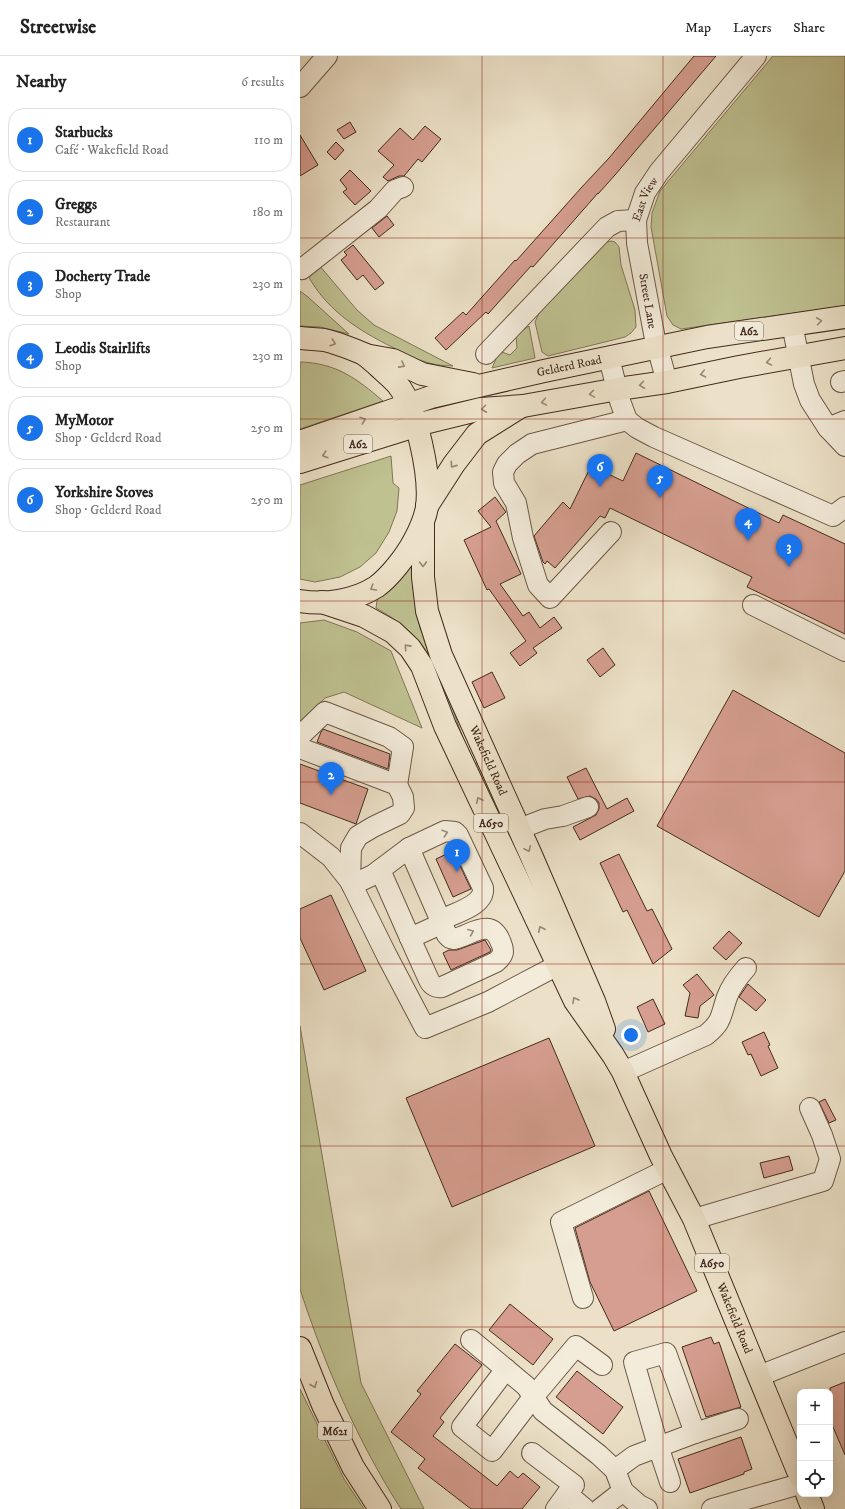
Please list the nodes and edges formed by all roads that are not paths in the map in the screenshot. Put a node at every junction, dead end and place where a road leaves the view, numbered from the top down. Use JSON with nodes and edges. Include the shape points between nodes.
{"nodes":[{"id":1,"x":326,"y":56,"type":"edge"},
{"id":2,"x":756,"y":56,"type":"edge"},
{"id":3,"x":300,"y":86,"type":"edge"},
{"id":4,"x":403,"y":186,"type":"dead end"},
{"id":5,"x":636,"y":220,"type":"junction"},
{"id":6,"x":300,"y":268,"type":"edge"},
{"id":7,"x":845,"y":317,"type":"edge"},
{"id":8,"x":792,"y":324,"type":"junction"},
{"id":9,"x":300,"y":338,"type":"edge"},
{"id":10,"x":656,"y":347,"type":"junction"},
{"id":11,"x":845,"y":348,"type":"edge"},
{"id":12,"x":486,"y":354,"type":"dead end"},
{"id":13,"x":365,"y":355,"type":"junction"},
{"id":14,"x":799,"y":357,"type":"junction"},
{"id":15,"x":608,"y":358,"type":"junction"},
{"id":16,"x":667,"y":382,"type":"junction"},
{"id":17,"x":480,"y":386,"type":"junction"},
{"id":18,"x":618,"y":389,"type":"junction"},
{"id":19,"x":409,"y":405,"type":"junction"},
{"id":20,"x":523,"y":406,"type":"junction"},
{"id":21,"x":627,"y":420,"type":"junction"},
{"id":22,"x":837,"y":424,"type":"edge"},
{"id":23,"x":416,"y":426,"type":"junction"},
{"id":24,"x":300,"y":442,"type":"edge"},
{"id":25,"x":845,"y":446,"type":"edge"},
{"id":26,"x":300,"y":462,"type":"edge"},
{"id":27,"x":845,"y":506,"type":"edge"},
{"id":28,"x":425,"y":516,"type":"junction"},
{"id":29,"x":611,"y":532,"type":"dead end"},
{"id":30,"x":308,"y":603,"type":"edge"},
{"id":31,"x":753,"y":605,"type":"dead end"},
{"id":32,"x":845,"y":651,"type":"edge"},
{"id":33,"x":300,"y":736,"type":"edge"},
{"id":34,"x":300,"y":748,"type":"edge"},
{"id":35,"x":397,"y":785,"type":"junction"},
{"id":36,"x":588,"y":807,"type":"dead end"},
{"id":37,"x":519,"y":829,"type":"junction"},
{"id":38,"x":300,"y":833,"type":"edge"},
{"id":39,"x":409,"y":848,"type":"junction"},
{"id":40,"x":380,"y":870,"type":"junction"},
{"id":41,"x":351,"y":883,"type":"junction"},
{"id":42,"x":442,"y":921,"type":"junction"},
{"id":43,"x":410,"y":938,"type":"junction"},
{"id":44,"x":566,"y":961,"type":"junction"},
{"id":45,"x":746,"y":968,"type":"dead end"},
{"id":46,"x":618,"y":1063,"type":"junction"},
{"id":47,"x":810,"y":1108,"type":"dead end"},
{"id":48,"x":668,"y":1169,"type":"junction"},
{"id":49,"x":694,"y":1218,"type":"junction"},
{"id":50,"x":583,"y":1298,"type":"dead end"},
{"id":51,"x":471,"y":1340,"type":"dead end"},
{"id":52,"x":845,"y":1342,"type":"edge"},
{"id":53,"x":300,"y":1348,"type":"edge"},
{"id":54,"x":602,"y":1365,"type":"dead end"},
{"id":55,"x":506,"y":1369,"type":"junction"},
{"id":56,"x":759,"y":1376,"type":"junction"},
{"id":57,"x":534,"y":1396,"type":"junction"},
{"id":58,"x":738,"y":1419,"type":"dead end"},
{"id":59,"x":695,"y":1433,"type":"junction"},
{"id":60,"x":658,"y":1446,"type":"junction"},
{"id":61,"x":532,"y":1453,"type":"dead end"},
{"id":62,"x":797,"y":1469,"type":"edge"},
{"id":63,"x":616,"y":1470,"type":"junction"},
{"id":64,"x":670,"y":1482,"type":"dead end"},
{"id":65,"x":797,"y":1485,"type":"edge"},
{"id":66,"x":622,"y":1491,"type":"junction"},
{"id":67,"x":808,"y":1497,"type":"edge"},
{"id":68,"x":561,"y":1502,"type":"edge"},
{"id":69,"x":380,"y":1509,"type":"edge"},
{"id":70,"x":585,"y":1509,"type":"edge"},
{"id":71,"x":600,"y":1509,"type":"edge"},
{"id":72,"x":647,"y":1509,"type":"edge"},
{"id":73,"x":712,"y":1509,"type":"edge"},
{"id":74,"x":814,"y":1509,"type":"edge"}],
"edges":[{"from":1,"to":3,"type":"street"},
{"from":2,"to":5,"type":"street","name":"East View","via":[[659,172],[645,193]]},
{"from":4,"to":6,"type":"street","via":[[395,190],[367,218]]},
{"from":5,"to":10,"type":"street","name":"Street Lane","via":[[637,243]]},
{"from":5,"to":12,"type":"street","name":"East View","via":[[618,221],[607,227],[504,340]]},
{"from":8,"to":7,"type":"main road","name":"Gelderd Road","number":"A62","one_way":true},
{"from":8,"to":10,"type":"main road","name":"Gelderd Road","number":"A62"},
{"from":8,"to":14,"type":"street"},
{"from":9,"to":13,"type":"main road","one_way":true,"via":[[324,340]]},
{"from":10,"to":15,"type":"main road","name":"Gelderd Road","number":"A62"},
{"from":10,"to":16,"type":"street","name":"Street Lane"},
{"from":11,"to":14,"type":"main road","number":"A62"},
{"from":13,"to":17,"type":"main road","one_way":true,"via":[[393,360],[422,374]]},
{"from":13,"to":19,"type":"main road","name":"Wakefield Road","via":[[398,386]]},
{"from":14,"to":16,"type":"main road","number":"A62","one_way":true},
{"from":14,"to":22,"type":"street","via":[[810,400]]},
{"from":15,"to":17,"type":"main road","name":"Gelderd Road","number":"A62"},
{"from":15,"to":18,"type":"street"},
{"from":16,"to":18,"type":"main road","number":"A62","one_way":true},
{"from":17,"to":19,"type":"main road","name":"Gelderd Road","number":"A62","via":[[431,397]]},
{"from":18,"to":20,"type":"main road","number":"A62","one_way":true},
{"from":18,"to":21,"type":"street"},
{"from":19,"to":23,"type":"main road","name":"Wakefield Road"},
{"from":24,"to":19,"type":"main road","name":"Gelderd Road","number":"A62","one_way":true},
{"from":20,"to":23,"type":"main road","number":"A62","one_way":true,"via":[[481,409]]},
{"from":20,"to":28,"type":"main road","one_way":true,"via":[[477,434],[454,464]]},
{"from":21,"to":27,"type":"street","via":[[654,437],[833,516]]},
{"from":21,"to":29,"type":"street","via":[[532,444],[517,454],[503,472],[504,483],[516,503],[523,538],[538,585],[550,598]]},
{"from":22,"to":25,"type":"street"},
{"from":23,"to":26,"type":"main road","number":"A62","one_way":true},
{"from":23,"to":28,"type":"main road","name":"Wakefield Road","via":[[425,466]]},
{"from":28,"to":30,"type":"main road","one_way":true,"via":[[399,565],[377,586],[341,601]]},
{"from":28,"to":37,"type":"main road","name":"Wakefield Road","number":"A650","one_way":true,"via":[[423,577],[427,611],[441,655]]},
{"from":44,"to":30,"type":"main road","name":"Wakefield Road","number":"A650","one_way":true,"via":[[445,726],[422,666],[410,648],[393,632],[364,616]]},
{"from":31,"to":32,"type":"street"},
{"from":33,"to":35,"type":"street","via":[[325,712],[389,737],[403,748]]},
{"from":34,"to":35,"type":"street"},
{"from":35,"to":41,"type":"street","via":[[403,797],[404,808],[400,814],[358,836],[351,848]]},
{"from":36,"to":37,"type":"street"},
{"from":37,"to":44,"type":"main road","name":"Wakefield Road","number":"A650","one_way":true},
{"from":38,"to":41,"type":"street","via":[[331,857]]},
{"from":39,"to":40,"type":"street"},
{"from":39,"to":42,"type":"street"},
{"from":39,"to":42,"type":"street","one_way":true,"via":[[445,832],[455,832],[483,888],[484,894],[477,903]]},
{"from":40,"to":41,"type":"street"},
{"from":40,"to":43,"type":"street"},
{"from":41,"to":44,"type":"street","via":[[425,1028],[488,1002]]},
{"from":42,"to":43,"type":"street"},
{"from":42,"to":43,"type":"street","one_way":true,"via":[[448,935],[454,939],[482,928],[489,929],[495,933],[504,949],[501,957],[496,962],[436,988],[431,985]]},
{"from":44,"to":46,"type":"main road","name":"Wakefield Road","number":"A650","via":[[594,1001]]},
{"from":45,"to":46,"type":"street","via":[[731,989],[717,1026],[706,1035]]},
{"from":46,"to":48,"type":"main road","name":"Wakefield Road","number":"A650"},
{"from":47,"to":49,"type":"street","via":[[830,1159],[823,1181]]},
{"from":48,"to":49,"type":"main road","name":"Wakefield Road","number":"A650"},
{"from":48,"to":50,"type":"street","via":[[561,1222]]},
{"from":49,"to":56,"type":"main road","name":"Wakefield Road","number":"A650"},
{"from":51,"to":55,"type":"street"},
{"from":52,"to":56,"type":"street"},
{"from":53,"to":69,"type":"main road","number":"M621","one_way":true,"via":[[323,1405],[353,1467]]},
{"from":54,"to":57,"type":"street","via":[[576,1346]]},
{"from":55,"to":57,"type":"street"},
{"from":55,"to":57,"type":"street","via":[[462,1427],[492,1451]]},
{"from":56,"to":62,"type":"main road","name":"Wakefield Road","number":"A650"},
{"from":57,"to":63,"type":"street","via":[[543,1411]]},
{"from":58,"to":59,"type":"street"},
{"from":59,"to":60,"type":"street"},
{"from":59,"to":60,"type":"street","via":[[666,1353],[634,1362]]},
{"from":60,"to":63,"type":"street","via":[[634,1456]]},
{"from":60,"to":64,"type":"street"},
{"from":61,"to":68,"type":"street","via":[[574,1485]]},
{"from":63,"to":66,"type":"street"},
{"from":65,"to":73,"type":"street"},
{"from":66,"to":71,"type":"street"},
{"from":66,"to":72,"type":"street"},
{"from":67,"to":74,"type":"main road"},
{"from":68,"to":70,"type":"street"}]}
